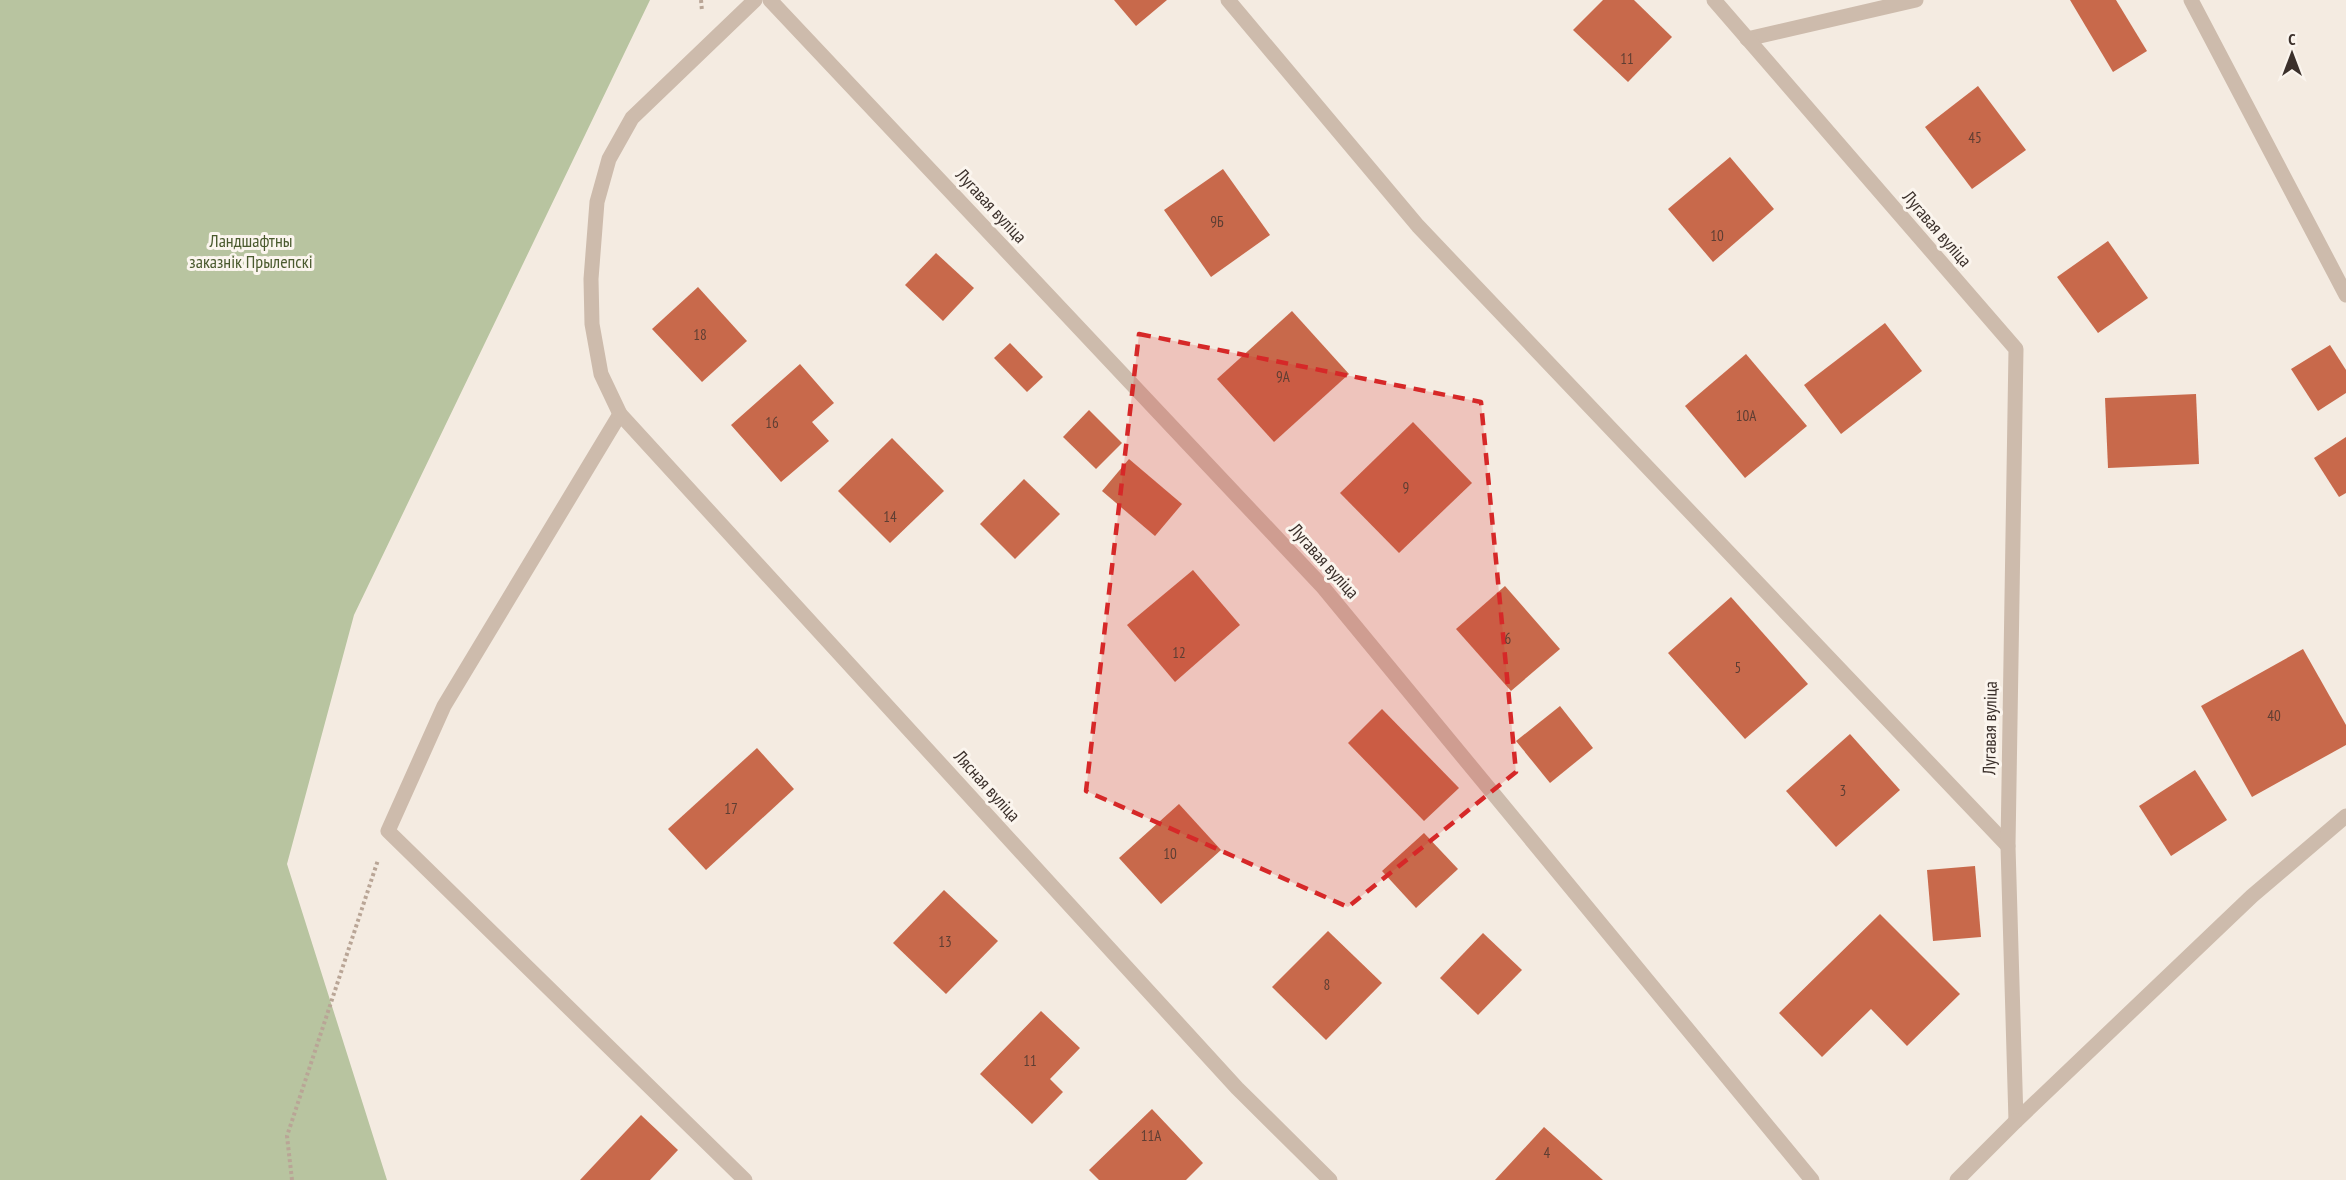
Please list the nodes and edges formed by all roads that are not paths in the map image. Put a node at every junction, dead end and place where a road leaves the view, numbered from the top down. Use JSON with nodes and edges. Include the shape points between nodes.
{"nodes":[{"id":1,"x":754,"y":0,"type":"edge"},
{"id":2,"x":770,"y":0,"type":"edge"},
{"id":3,"x":1228,"y":0,"type":"edge"},
{"id":4,"x":1714,"y":0,"type":"edge"},
{"id":5,"x":1916,"y":0,"type":"edge"},
{"id":6,"x":2191,"y":0,"type":"edge"},
{"id":7,"x":1747,"y":39,"type":"junction"},
{"id":8,"x":2346,"y":295,"type":"edge"},
{"id":9,"x":620,"y":414,"type":"junction"},
{"id":10,"x":2346,"y":816,"type":"edge"},
{"id":11,"x":2008,"y":846,"type":"junction"},
{"id":12,"x":2016,"y":1121,"type":"junction"},
{"id":13,"x":745,"y":1180,"type":"edge"},
{"id":14,"x":1330,"y":1180,"type":"edge"},
{"id":15,"x":1812,"y":1180,"type":"edge"},
{"id":16,"x":1957,"y":1180,"type":"edge"}],
"edges":[{"from":1,"to":9,"type":"street","name":"Лясная вуліца","via":[[632,118],[609,159],[597,202],[592,324],[601,374]]},
{"from":2,"to":15,"type":"street","name":"Лугавая вуліца","via":[[1322,586]]},
{"from":3,"to":11,"type":"street","via":[[1418,226]]},
{"from":4,"to":7,"type":"street","name":"Лугавая вуліца"},
{"from":5,"to":7,"type":"street"},
{"from":6,"to":8,"type":"street"},
{"from":7,"to":11,"type":"street","name":"Лугавая вуліца","via":[[2016,349]]},
{"from":9,"to":13,"type":"street","via":[[444,706],[388,831]]},
{"from":9,"to":14,"type":"street","name":"Лясная вуліца","via":[[1237,1088]]},
{"from":10,"to":12,"type":"street","via":[[2252,896]]},
{"from":11,"to":12,"type":"street","name":"Лугавая вуліца"},
{"from":12,"to":16,"type":"street"}]}
